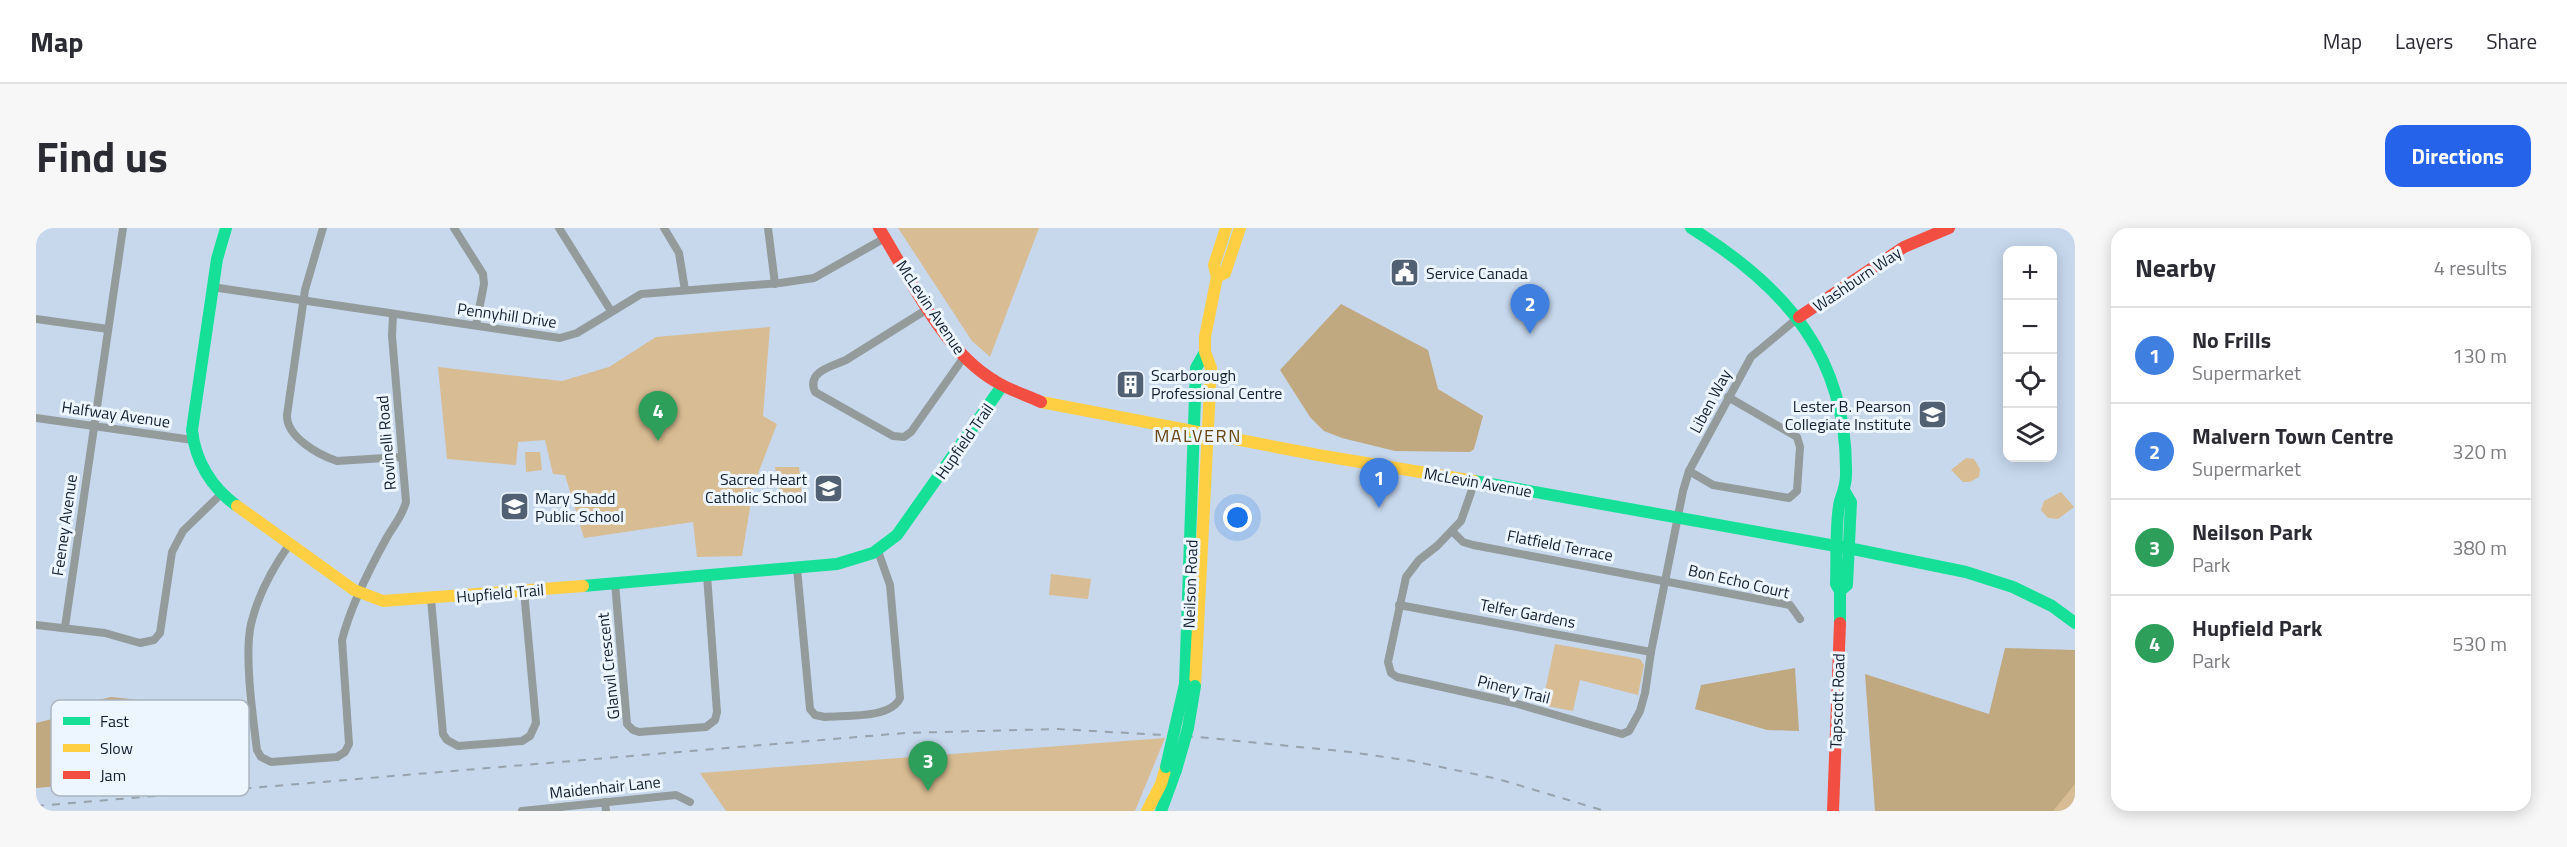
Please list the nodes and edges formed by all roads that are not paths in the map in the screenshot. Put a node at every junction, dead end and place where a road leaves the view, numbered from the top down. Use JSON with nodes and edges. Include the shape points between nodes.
{"nodes":[{"id":1,"x":123,"y":228,"type":"edge"},
{"id":2,"x":226,"y":228,"type":"edge"},
{"id":3,"x":323,"y":228,"type":"edge"},
{"id":4,"x":454,"y":228,"type":"edge"},
{"id":5,"x":559,"y":228,"type":"edge"},
{"id":6,"x":664,"y":228,"type":"edge"},
{"id":7,"x":768,"y":228,"type":"edge"},
{"id":8,"x":1226,"y":228,"type":"edge"},
{"id":9,"x":1240,"y":228,"type":"edge"},
{"id":10,"x":1691,"y":228,"type":"edge"},
{"id":11,"x":1949,"y":228,"type":"edge"},
{"id":12,"x":882,"y":233,"type":"edge"},
{"id":13,"x":1217,"y":277,"type":"junction"},
{"id":14,"x":775,"y":284,"type":"junction"},
{"id":15,"x":212,"y":287,"type":"junction"},
{"id":16,"x":684,"y":290,"type":"junction"},
{"id":17,"x":303,"y":302,"type":"junction"},
{"id":18,"x":929,"y":308,"type":"junction"},
{"id":19,"x":611,"y":311,"type":"junction"},
{"id":20,"x":393,"y":315,"type":"junction"},
{"id":21,"x":1799,"y":317,"type":"junction"},
{"id":22,"x":36,"y":318,"type":"edge"},
{"id":23,"x":476,"y":325,"type":"junction"},
{"id":24,"x":108,"y":329,"type":"junction"},
{"id":25,"x":964,"y":357,"type":"junction"},
{"id":26,"x":1002,"y":386,"type":"junction"},
{"id":27,"x":1728,"y":397,"type":"junction"},
{"id":28,"x":36,"y":418,"type":"edge"},
{"id":29,"x":93,"y":426,"type":"junction"},
{"id":30,"x":1200,"y":433,"type":"junction"},
{"id":31,"x":193,"y":440,"type":"junction"},
{"id":32,"x":401,"y":457,"type":"junction"},
{"id":33,"x":1689,"y":471,"type":"junction"},
{"id":34,"x":1475,"y":481,"type":"junction"},
{"id":35,"x":221,"y":494,"type":"junction"},
{"id":36,"x":1678,"y":518,"type":"junction"},
{"id":37,"x":1452,"y":531,"type":"junction"},
{"id":38,"x":289,"y":545,"type":"junction"},
{"id":39,"x":1843,"y":548,"type":"junction"},
{"id":40,"x":878,"y":551,"type":"junction"},
{"id":41,"x":797,"y":568,"type":"junction"},
{"id":42,"x":707,"y":575,"type":"junction"},
{"id":43,"x":1666,"y":581,"type":"junction"},
{"id":44,"x":615,"y":583,"type":"junction"},
{"id":45,"x":524,"y":591,"type":"junction"},
{"id":46,"x":361,"y":594,"type":"junction"},
{"id":47,"x":431,"y":599,"type":"junction"},
{"id":48,"x":1399,"y":605,"type":"junction"},
{"id":49,"x":1800,"y":619,"type":"dead end"},
{"id":50,"x":2075,"y":623,"type":"edge"},
{"id":51,"x":36,"y":625,"type":"edge"},
{"id":52,"x":65,"y":627,"type":"junction"},
{"id":53,"x":1651,"y":652,"type":"junction"},
{"id":54,"x":1171,"y":769,"type":"junction"},
{"id":55,"x":690,"y":802,"type":"dead end"},
{"id":56,"x":606,"y":807,"type":"edge"},
{"id":57,"x":522,"y":811,"type":"edge"},
{"id":58,"x":1147,"y":811,"type":"edge"},
{"id":59,"x":1161,"y":811,"type":"edge"},
{"id":60,"x":1833,"y":811,"type":"edge"}],
"edges":[{"from":1,"to":24,"type":"street","name":"Feeney Avenue"},
{"from":2,"to":15,"type":"street","name":"Hupfield Trail"},
{"from":3,"to":17,"type":"street"},
{"from":4,"to":23,"type":"street","via":[[483,274]]},
{"from":5,"to":19,"type":"street"},
{"from":6,"to":16,"type":"street","via":[[680,253]]},
{"from":7,"to":14,"type":"street"},
{"from":8,"to":13,"type":"street","name":"Neilson Road","via":[[1214,265]]},
{"from":9,"to":13,"type":"street","name":"Neilson Road","via":[[1224,273]]},
{"from":10,"to":21,"type":"street","name":"Tapscott Road","via":[[1747,263]]},
{"from":11,"to":21,"type":"street","name":"Washburn Way","via":[[1904,247]]},
{"from":12,"to":14,"type":"street","name":"Pennyhill Drive","via":[[814,278]]},
{"from":12,"to":18,"type":"street","name":"McLevin Avenue"},
{"from":13,"to":30,"type":"street","name":"Neilson Road","via":[[1205,352],[1196,368]]},
{"from":14,"to":16,"type":"street","name":"Pennyhill Drive"},
{"from":15,"to":17,"type":"street","name":"Pennyhill Drive"},
{"from":15,"to":31,"type":"street","name":"Hupfield Trail"},
{"from":16,"to":19,"type":"street","name":"Pennyhill Drive","via":[[641,294]]},
{"from":17,"to":20,"type":"street","name":"Pennyhill Drive"},
{"from":17,"to":32,"type":"street","via":[[287,415],[291,432],[337,461]]},
{"from":18,"to":25,"type":"street","name":"McLevin Avenue"},
{"from":18,"to":25,"type":"street","via":[[816,375],[812,383],[815,392],[893,436],[904,437]]},
{"from":19,"to":23,"type":"street","name":"Pennyhill Drive","via":[[577,333],[560,338]]},
{"from":20,"to":23,"type":"street","name":"Pennyhill Drive"},
{"from":20,"to":32,"type":"street","name":"Rovinelli Road"},
{"from":21,"to":27,"type":"street","name":"Liben Way","via":[[1751,357]]},
{"from":21,"to":39,"type":"street","name":"Tapscott Road","via":[[1833,384],[1843,423],[1845,492],[1851,502]]},
{"from":22,"to":24,"type":"street"},
{"from":24,"to":29,"type":"street","name":"Feeney Avenue"},
{"from":25,"to":26,"type":"street","name":"McLevin Avenue"},
{"from":26,"to":30,"type":"street","name":"McLevin Avenue","via":[[1041,402]]},
{"from":26,"to":40,"type":"street","name":"Hupfield Trail","via":[[897,535]]},
{"from":27,"to":33,"type":"street","name":"Liben Way"},
{"from":27,"to":33,"type":"street","via":[[1797,437],[1797,492],[1790,498],[1713,485]]},
{"from":28,"to":29,"type":"street","name":"Halfway Avenue"},
{"from":29,"to":31,"type":"street","name":"Halfway Avenue"},
{"from":29,"to":52,"type":"street","name":"Feeney Avenue"},
{"from":30,"to":34,"type":"street","name":"McLevin Avenue"},
{"from":30,"to":54,"type":"street","name":"Neilson Road","bridge":true,"via":[[1190,685],[1177,726]]},
{"from":31,"to":35,"type":"street","name":"Hupfield Trail","via":[[205,472]]},
{"from":32,"to":46,"type":"street","name":"Rovinelli Road","via":[[404,511],[384,542]]},
{"from":33,"to":36,"type":"street","name":"Liben Way"},
{"from":34,"to":36,"type":"street","name":"McLevin Avenue"},
{"from":34,"to":37,"type":"street","name":"Pinery Trail","via":[[1466,511]]},
{"from":35,"to":38,"type":"street","name":"Hupfield Trail"},
{"from":35,"to":52,"type":"street","via":[[177,540],[160,633],[154,640],[140,643]]},
{"from":36,"to":39,"type":"street","name":"McLevin Avenue"},
{"from":36,"to":43,"type":"street","name":"Pinery Trail"},
{"from":37,"to":43,"type":"street","name":"Flatfield Terrace","via":[[1463,542]]},
{"from":37,"to":48,"type":"street","name":"Pinery Trail","via":[[1410,571]]},
{"from":38,"to":46,"type":"street","name":"Hupfield Trail"},
{"from":38,"to":46,"type":"street","name":"Rovinelli Road","via":[[268,577],[250,627],[248,649],[257,750],[261,757],[271,762],[337,757],[347,749],[350,741],[342,640]]},
{"from":39,"to":50,"type":"street","name":"McLevin Avenue","via":[[1994,581],[2052,606]]},
{"from":39,"to":60,"type":"street","name":"Tapscott Road","via":[[1847,585],[1840,591]]},
{"from":40,"to":41,"type":"street","name":"Hupfield Trail","via":[[846,564]]},
{"from":40,"to":41,"type":"street","via":[[890,585],[900,698],[895,707],[885,712],[825,717],[810,709]]},
{"from":41,"to":42,"type":"street","name":"Hupfield Trail"},
{"from":42,"to":44,"type":"street","name":"Hupfield Trail"},
{"from":42,"to":44,"type":"street","name":"Glanvil Crescent","via":[[717,715],[706,727],[639,732],[627,724]]},
{"from":43,"to":49,"type":"street","name":"Bon Echo Court","via":[[1790,605]]},
{"from":43,"to":53,"type":"street","name":"Pinery Trail"},
{"from":44,"to":45,"type":"street","name":"Hupfield Trail"},
{"from":45,"to":47,"type":"street","name":"Hupfield Trail"},
{"from":45,"to":47,"type":"street","via":[[536,723],[530,736],[522,741],[458,746],[443,734]]},
{"from":46,"to":47,"type":"street","name":"Hupfield Trail","via":[[383,600]]},
{"from":48,"to":53,"type":"street","name":"Telfer Gardens"},
{"from":48,"to":53,"type":"street","name":"Pinery Trail","via":[[1388,662],[1391,674],[1622,734],[1632,729],[1640,711]]},
{"from":51,"to":52,"type":"street"},
{"from":54,"to":58,"type":"street","name":"Neilson Road"},
{"from":54,"to":59,"type":"street","name":"Neilson Road"},
{"from":55,"to":56,"type":"street","name":"Maidenhair Lane","via":[[676,795]]},
{"from":56,"to":57,"type":"street","name":"Maidenhair Lane"}]}
